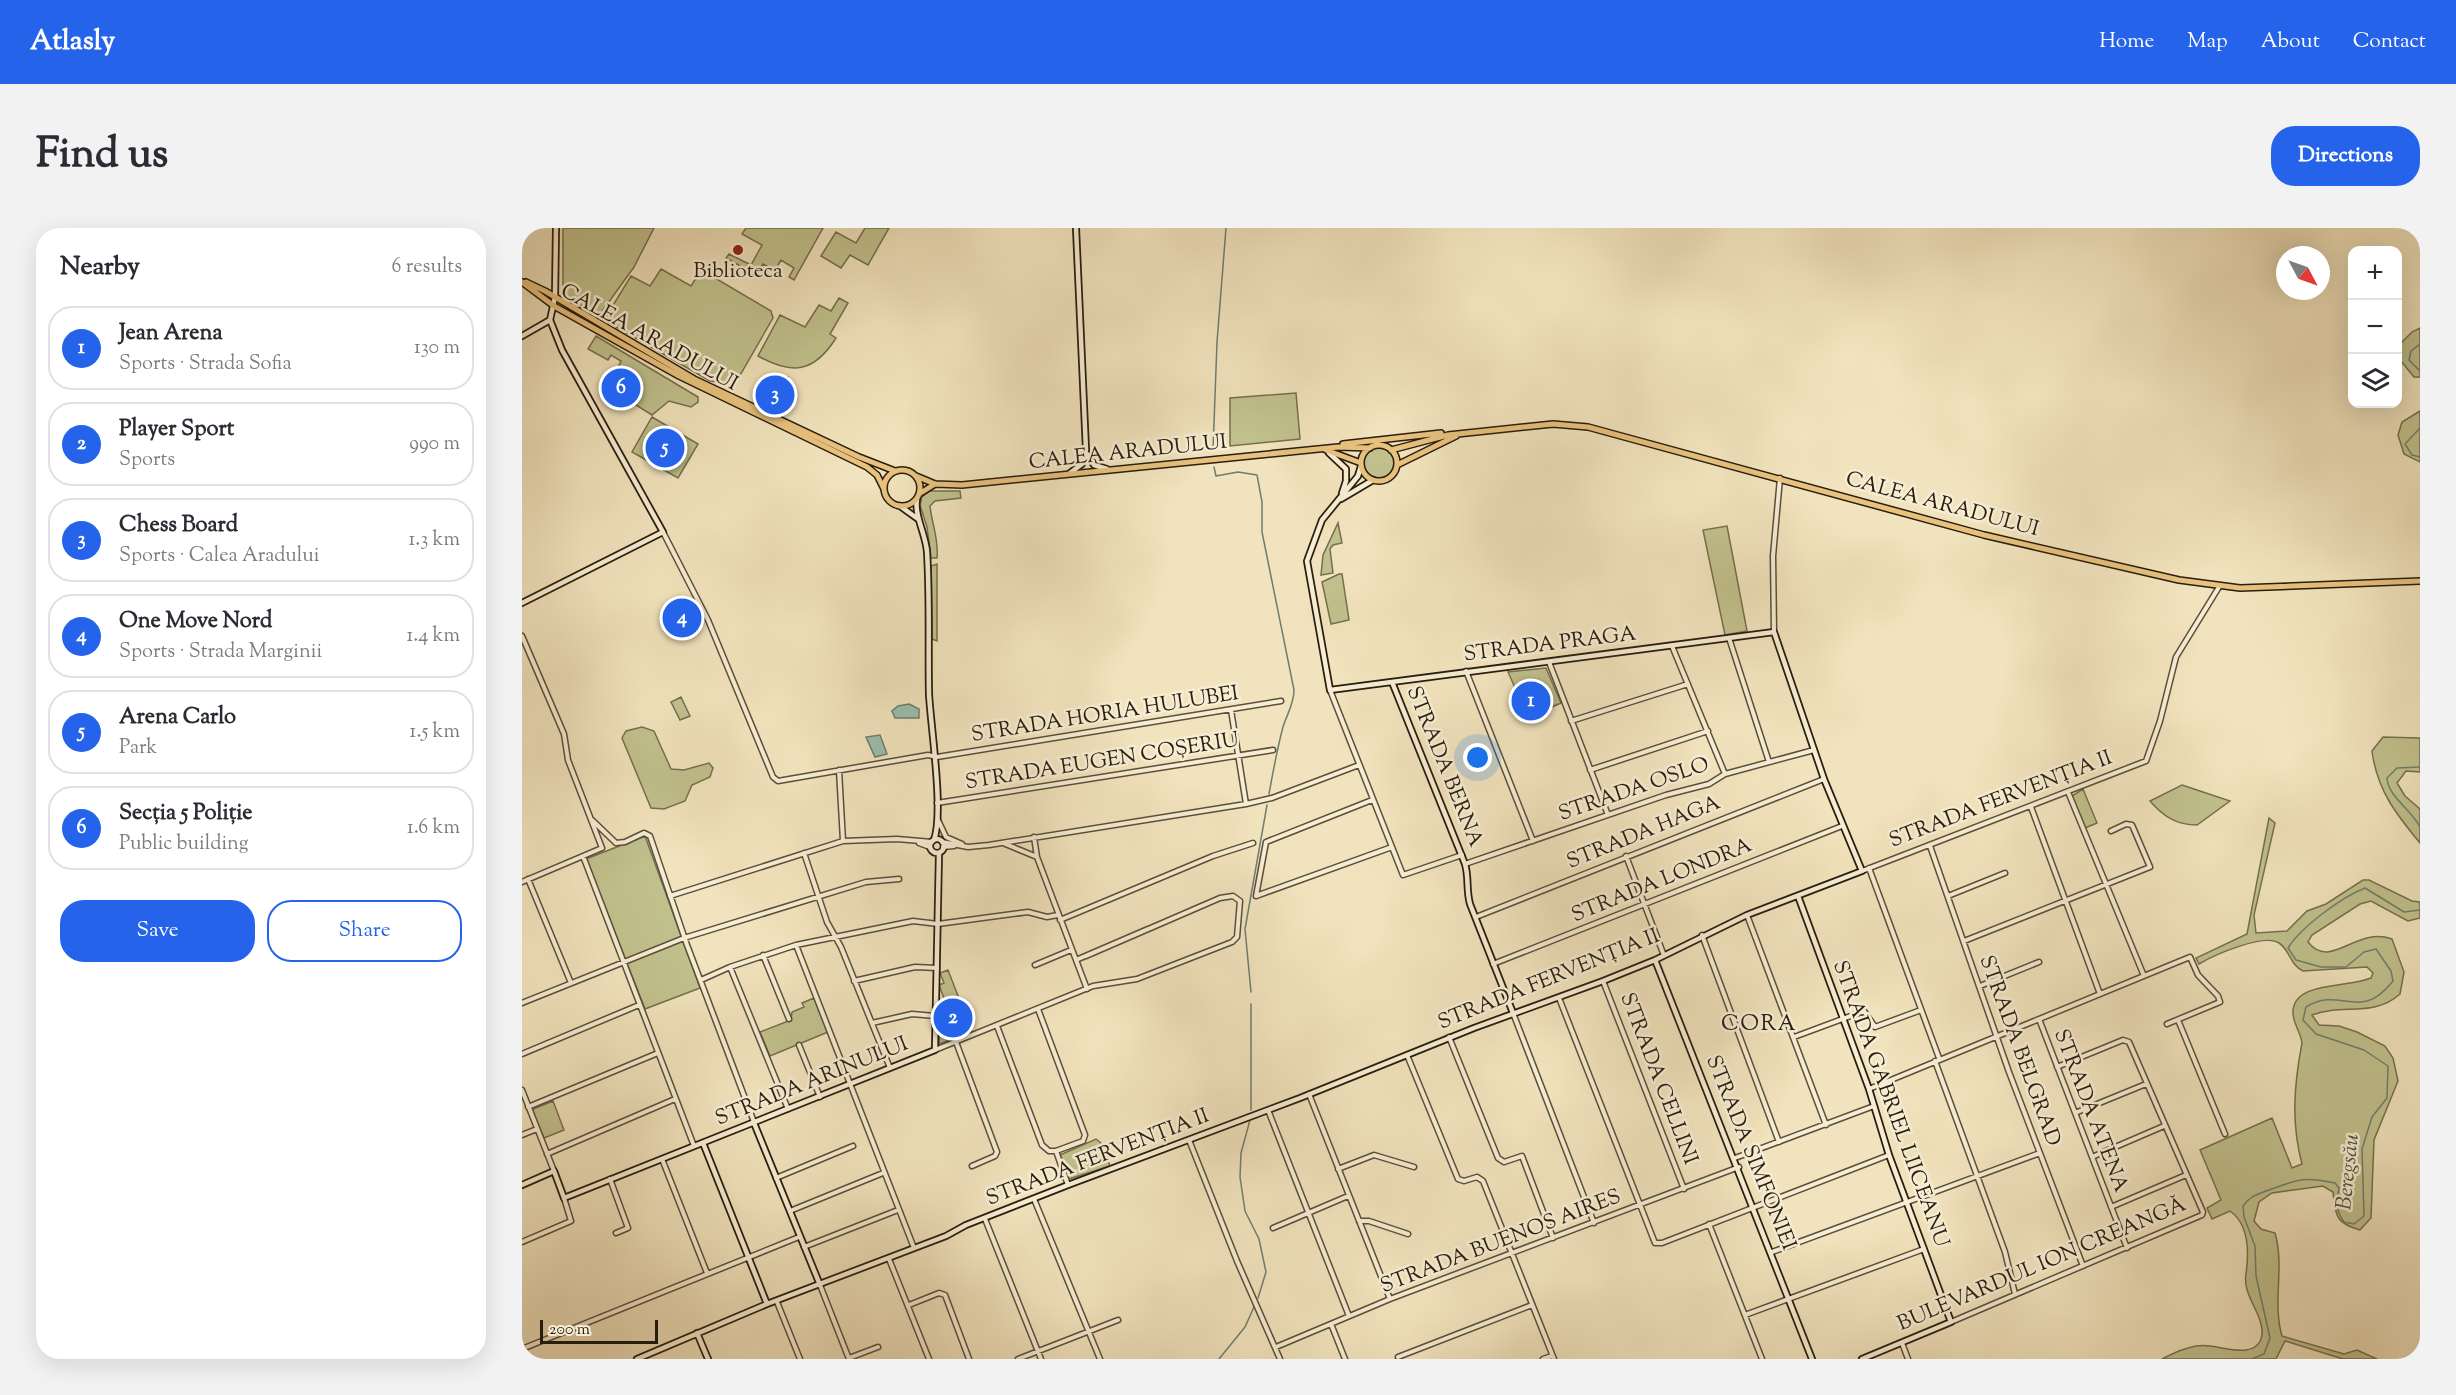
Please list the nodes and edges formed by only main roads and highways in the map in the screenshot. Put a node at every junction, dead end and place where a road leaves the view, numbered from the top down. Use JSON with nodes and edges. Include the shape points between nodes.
{"nodes":[{"id":1,"x":522,"y":281,"type":"edge"},
{"id":2,"x":1460,"y":434,"type":"junction"},
{"id":3,"x":1370,"y":448,"type":"junction"},
{"id":4,"x":1325,"y":449,"type":"junction"},
{"id":5,"x":1391,"y":450,"type":"junction"},
{"id":6,"x":1361,"y":465,"type":"junction"},
{"id":7,"x":1397,"y":465,"type":"junction"},
{"id":8,"x":895,"y":471,"type":"junction"},
{"id":9,"x":916,"y":476,"type":"junction"},
{"id":10,"x":935,"y":484,"type":"junction"},
{"id":11,"x":884,"y":489,"type":"junction"},
{"id":12,"x":918,"y":497,"type":"junction"},
{"id":13,"x":2420,"y":581,"type":"edge"}],
"edges":[{"from":1,"to":8,"type":"main road","name":"CALEA ARADULUI","via":[[694,379]]},
{"from":1,"to":11,"type":"main road","name":"CALEA ARADULUI","via":[[554,306],[679,376],[867,467],[880,478]]},
{"from":2,"to":4,"type":"main road","via":[[1448,432]]},
{"from":2,"to":5,"type":"main road","name":"CALEA ARADULUI"},
{"from":2,"to":7,"type":"main road","name":"CALEA ARADULUI"},
{"from":2,"to":13,"type":"main road","name":"CALEA ARADULUI","via":[[1538,425],[1588,427],[1984,535],[2219,587]]},
{"from":3,"to":4,"type":"main road","name":"CALEA ARADULUI"},
{"from":3,"to":5,"type":"main road","via":[[1383,446]]},
{"from":3,"to":6,"type":"main road"},
{"from":4,"to":6,"type":"main road","name":"CALEA ARADULUI"},
{"from":4,"to":10,"type":"main road","name":"CALEA ARADULUI","via":[[1065,476]]},
{"from":5,"to":7,"type":"main road"},
{"from":6,"to":7,"type":"main road","via":[[1365,475],[1383,481]]},
{"from":8,"to":9,"type":"main road","via":[[906,470]]},
{"from":8,"to":11,"type":"main road","via":[[886,478]]},
{"from":9,"to":10,"type":"main road","name":"CALEA ARADULUI"},
{"from":9,"to":12,"type":"main road","via":[[920,485]]},
{"from":10,"to":12,"type":"main road"},
{"from":11,"to":12,"type":"main road","via":[[891,502],[900,506]]}]}
